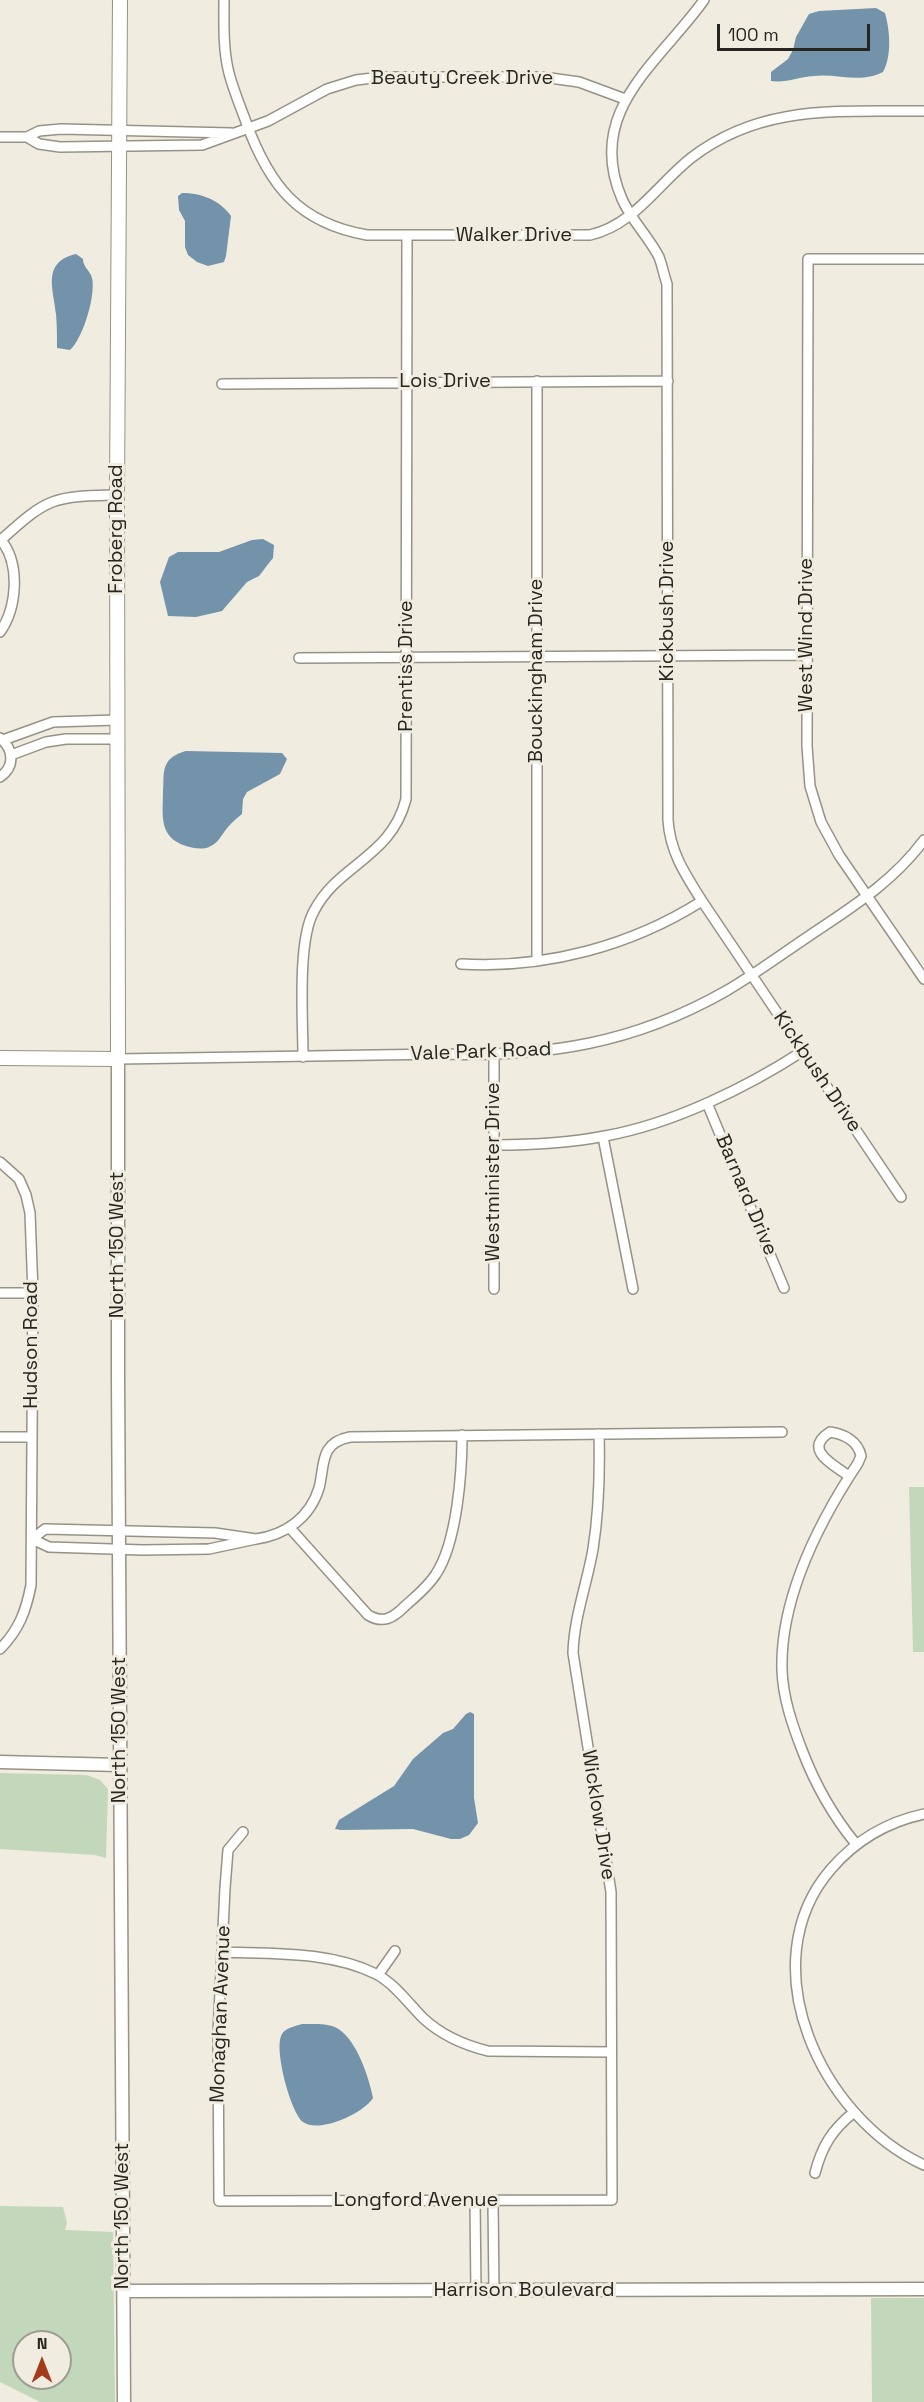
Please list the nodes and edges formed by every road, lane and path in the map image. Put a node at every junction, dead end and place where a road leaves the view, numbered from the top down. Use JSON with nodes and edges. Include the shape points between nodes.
{"nodes":[{"id":1,"x":120,"y":0,"type":"edge"},
{"id":2,"x":224,"y":0,"type":"edge"},
{"id":3,"x":704,"y":0,"type":"edge"},
{"id":4,"x":625,"y":99,"type":"junction"},
{"id":5,"x":924,"y":111,"type":"edge"},
{"id":6,"x":119,"y":129,"type":"junction"},
{"id":7,"x":249,"y":129,"type":"junction"},
{"id":8,"x":236,"y":133,"type":"junction"},
{"id":9,"x":0,"y":137,"type":"edge"},
{"id":10,"x":27,"y":137,"type":"junction"},
{"id":11,"x":119,"y":147,"type":"junction"},
{"id":12,"x":630,"y":216,"type":"junction"},
{"id":13,"x":407,"y":237,"type":"junction"},
{"id":14,"x":924,"y":259,"type":"edge"},
{"id":15,"x":537,"y":381,"type":"junction"},
{"id":16,"x":668,"y":381,"type":"junction"},
{"id":17,"x":407,"y":382,"type":"junction"},
{"id":18,"x":222,"y":384,"type":"dead end"},
{"id":19,"x":117,"y":495,"type":"junction"},
{"id":20,"x":1,"y":540,"type":"edge"},
{"id":21,"x":0,"y":632,"type":"edge"},
{"id":22,"x":667,"y":655,"type":"junction"},
{"id":23,"x":807,"y":655,"type":"junction"},
{"id":24,"x":537,"y":656,"type":"junction"},
{"id":25,"x":407,"y":657,"type":"junction"},
{"id":26,"x":299,"y":658,"type":"dead end"},
{"id":27,"x":117,"y":720,"type":"junction"},
{"id":28,"x":117,"y":738,"type":"junction"},
{"id":29,"x":2,"y":739,"type":"edge"},
{"id":30,"x":11,"y":755,"type":"junction"},
{"id":31,"x":0,"y":777,"type":"edge"},
{"id":32,"x":924,"y":840,"type":"edge"},
{"id":33,"x":868,"y":896,"type":"junction"},
{"id":34,"x":702,"y":901,"type":"junction"},
{"id":35,"x":537,"y":961,"type":"junction"},
{"id":36,"x":461,"y":964,"type":"dead end"},
{"id":37,"x":752,"y":974,"type":"junction"},
{"id":38,"x":924,"y":979,"type":"edge"},
{"id":39,"x":802,"y":1050,"type":"junction"},
{"id":40,"x":494,"y":1055,"type":"junction"},
{"id":41,"x":303,"y":1057,"type":"junction"},
{"id":42,"x":0,"y":1058,"type":"edge"},
{"id":43,"x":118,"y":1059,"type":"junction"},
{"id":44,"x":707,"y":1103,"type":"junction"},
{"id":45,"x":603,"y":1137,"type":"junction"},
{"id":46,"x":495,"y":1145,"type":"junction"},
{"id":47,"x":0,"y":1162,"type":"edge"},
{"id":48,"x":901,"y":1197,"type":"dead end"},
{"id":49,"x":784,"y":1288,"type":"dead end"},
{"id":50,"x":494,"y":1289,"type":"dead end"},
{"id":51,"x":633,"y":1289,"type":"dead end"},
{"id":52,"x":0,"y":1293,"type":"edge"},
{"id":53,"x":33,"y":1293,"type":"junction"},
{"id":54,"x":782,"y":1432,"type":"dead end"},
{"id":55,"x":599,"y":1434,"type":"junction"},
{"id":56,"x":462,"y":1435,"type":"junction"},
{"id":57,"x":0,"y":1437,"type":"edge"},
{"id":58,"x":31,"y":1437,"type":"junction"},
{"id":59,"x":849,"y":1476,"type":"junction"},
{"id":60,"x":290,"y":1528,"type":"junction"},
{"id":61,"x":119,"y":1530,"type":"junction"},
{"id":62,"x":32,"y":1539,"type":"junction"},
{"id":63,"x":256,"y":1539,"type":"junction"},
{"id":64,"x":120,"y":1548,"type":"junction"},
{"id":65,"x":0,"y":1649,"type":"edge"},
{"id":66,"x":0,"y":1762,"type":"edge"},
{"id":67,"x":120,"y":1765,"type":"junction"},
{"id":68,"x":924,"y":1814,"type":"edge"},
{"id":69,"x":243,"y":1832,"type":"dead end"},
{"id":70,"x":856,"y":1844,"type":"junction"},
{"id":71,"x":395,"y":1951,"type":"dead end"},
{"id":72,"x":222,"y":1952,"type":"junction"},
{"id":73,"x":378,"y":1975,"type":"junction"},
{"id":74,"x":610,"y":2052,"type":"junction"},
{"id":75,"x":853,"y":2113,"type":"junction"},
{"id":76,"x":924,"y":2165,"type":"edge"},
{"id":77,"x":815,"y":2173,"type":"dead end"},
{"id":78,"x":612,"y":2200,"type":"joint"},
{"id":79,"x":219,"y":2201,"type":"joint"},
{"id":80,"x":475,"y":2202,"type":"junction"},
{"id":81,"x":493,"y":2202,"type":"junction"},
{"id":82,"x":924,"y":2289,"type":"edge"},
{"id":83,"x":123,"y":2291,"type":"junction"},
{"id":84,"x":476,"y":2292,"type":"junction"},
{"id":85,"x":494,"y":2292,"type":"junction"},
{"id":86,"x":124,"y":2402,"type":"edge"}],
"edges":[{"from":1,"to":6,"type":"main road","name":"Froberg Road"},
{"from":2,"to":7,"type":"street","name":"Walker Drive","via":[[227,64]]},
{"from":3,"to":4,"type":"street","name":"Kickbush Drive"},
{"from":4,"to":7,"type":"street","name":"Beauty Creek Drive","via":[[579,82],[543,77],[368,78],[327,88]]},
{"from":4,"to":12,"type":"street","name":"Kickbush Drive","via":[[615,124],[612,154],[617,186]]},
{"from":5,"to":12,"type":"street","name":"Walker Drive","via":[[806,113],[755,123],[703,150]]},
{"from":6,"to":8,"type":"street","name":"Beauty Creek Drive"},
{"from":6,"to":10,"type":"street","name":"Beauty Creek Drive","via":[[61,129],[39,131]]},
{"from":6,"to":11,"type":"main road","name":"Froberg Road"},
{"from":7,"to":8,"type":"street","name":"Beauty Creek Drive"},
{"from":7,"to":13,"type":"street","name":"Walker Drive","via":[[273,180],[303,210],[353,233]]},
{"from":8,"to":11,"type":"street","name":"Beauty Creek Drive","via":[[202,145]]},
{"from":9,"to":10,"type":"street"},
{"from":10,"to":11,"type":"street","name":"Beauty Creek Drive","via":[[39,144],[60,147]]},
{"from":11,"to":19,"type":"main road","name":"Froberg Road"},
{"from":12,"to":13,"type":"street","name":"Walker Drive","via":[[606,230],[580,236]]},
{"from":12,"to":16,"type":"street","name":"Kickbush Drive","via":[[659,257],[667,284]]},
{"from":13,"to":17,"type":"street","name":"Prentiss Drive"},
{"from":14,"to":23,"type":"street","name":"West Wind Drive","via":[[808,259]]},
{"from":15,"to":16,"type":"street","name":"Lois Drive"},
{"from":15,"to":17,"type":"street","name":"Lois Drive"},
{"from":15,"to":24,"type":"street","name":"Bouckingham Drive"},
{"from":16,"to":22,"type":"street","name":"Kickbush Drive"},
{"from":17,"to":18,"type":"street","name":"Lois Drive"},
{"from":17,"to":25,"type":"street","name":"Prentiss Drive"},
{"from":19,"to":20,"type":"street","via":[[70,496],[51,501]]},
{"from":19,"to":27,"type":"main road","name":"Froberg Road"},
{"from":20,"to":21,"type":"street","via":[[11,558],[14,584],[9,615]]},
{"from":22,"to":23,"type":"street"},
{"from":22,"to":24,"type":"street"},
{"from":22,"to":34,"type":"street","name":"Kickbush Drive","via":[[669,840]]},
{"from":23,"to":33,"type":"street","name":"West Wind Drive","via":[[810,786],[821,822]]},
{"from":24,"to":25,"type":"street"},
{"from":24,"to":35,"type":"street","name":"Bouckingham Drive"},
{"from":25,"to":26,"type":"street"},
{"from":25,"to":41,"type":"street","name":"Prentiss Drive","via":[[404,806],[386,840],[330,888],[312,914],[304,945]]},
{"from":27,"to":28,"type":"main road","name":"Froberg Road"},
{"from":27,"to":29,"type":"street","via":[[53,722]]},
{"from":28,"to":30,"type":"street","via":[[46,742]]},
{"from":28,"to":43,"type":"main road","name":"Froberg Road"},
{"from":29,"to":30,"type":"street"},
{"from":30,"to":31,"type":"street","via":[[9,768]]},
{"from":32,"to":33,"type":"street","name":"Vale Park Road"},
{"from":33,"to":37,"type":"street","name":"Vale Park Road"},
{"from":33,"to":38,"type":"street","name":"West Wind Drive"},
{"from":34,"to":35,"type":"street","via":[[615,942]]},
{"from":34,"to":37,"type":"street","name":"Kickbush Drive"},
{"from":35,"to":36,"type":"street"},
{"from":37,"to":39,"type":"street","name":"Kickbush Drive"},
{"from":37,"to":40,"type":"street","name":"Vale Park Road","via":[[688,1011],[627,1034],[563,1049]]},
{"from":39,"to":44,"type":"street","via":[[767,1073]]},
{"from":39,"to":48,"type":"street","name":"Kickbush Drive"},
{"from":40,"to":41,"type":"street","name":"Vale Park Road"},
{"from":40,"to":46,"type":"street","name":"Westminister Drive"},
{"from":41,"to":43,"type":"street","name":"Vale Park Road"},
{"from":42,"to":43,"type":"main road"},
{"from":43,"to":61,"type":"street","name":"North 150 West"},
{"from":44,"to":45,"type":"street"},
{"from":44,"to":49,"type":"street","name":"Barnard Drive"},
{"from":45,"to":46,"type":"street"},
{"from":45,"to":51,"type":"street"},
{"from":46,"to":50,"type":"street","name":"Westminister Drive"},
{"from":47,"to":53,"type":"street","name":"Hudson Road","via":[[19,1179],[26,1195]]},
{"from":52,"to":53,"type":"street"},
{"from":53,"to":58,"type":"street","name":"Hudson Road"},
{"from":54,"to":55,"type":"street"},
{"from":55,"to":56,"type":"street"},
{"from":55,"to":74,"type":"street","name":"Wicklow Drive","via":[[600,1495],[573,1653],[611,1892]]},
{"from":56,"to":60,"type":"street","via":[[357,1436],[340,1440],[324,1458],[314,1502]]},
{"from":56,"to":60,"type":"street","via":[[459,1493],[444,1560],[428,1585],[394,1616],[384,1620],[368,1615]]},
{"from":57,"to":58,"type":"street"},
{"from":58,"to":62,"type":"street","name":"Hudson Road"},
{"from":59,"to":59,"type":"street","via":[[861,1456],[860,1449],[839,1433],[830,1432],[818,1445],[819,1452]]},
{"from":59,"to":70,"type":"street","via":[[823,1520],[803,1567],[785,1632],[782,1671],[787,1706],[812,1776]]},
{"from":60,"to":63,"type":"street"},
{"from":61,"to":62,"type":"street","via":[[45,1529]]},
{"from":61,"to":63,"type":"street","via":[[215,1533]]},
{"from":61,"to":64,"type":"street","name":"North 150 West"},
{"from":62,"to":64,"type":"street","via":[[49,1547]]},
{"from":62,"to":65,"type":"street","name":"Hudson Road","via":[[32,1585],[27,1606],[12,1636]]},
{"from":63,"to":64,"type":"street","via":[[209,1549]]},
{"from":64,"to":67,"type":"street","name":"North 150 West"},
{"from":66,"to":67,"type":"street"},
{"from":67,"to":83,"type":"street","name":"North 150 West"},
{"from":68,"to":70,"type":"street","via":[[890,1824]]},
{"from":69,"to":72,"type":"street","name":"Monaghan Avenue","via":[[228,1850]]},
{"from":70,"to":75,"type":"street","via":[[824,1877],[810,1899],[795,1946],[797,1992],[818,2058]]},
{"from":71,"to":73,"type":"street"},
{"from":72,"to":73,"type":"street","via":[[318,1957]]},
{"from":72,"to":79,"type":"street","name":"Monaghan Avenue","via":[[218,2034]]},
{"from":73,"to":74,"type":"street","via":[[444,2034],[470,2046],[508,2053]]},
{"from":74,"to":78,"type":"street","name":"Wicklow Drive"},
{"from":75,"to":76,"type":"street","via":[[875,2134]]},
{"from":75,"to":77,"type":"street","via":[[830,2135]]},
{"from":78,"to":81,"type":"street","name":"Longford Avenue"},
{"from":79,"to":80,"type":"street","name":"Longford Avenue"},
{"from":80,"to":81,"type":"street","name":"Longford Avenue"},
{"from":80,"to":84,"type":"street"},
{"from":81,"to":85,"type":"street"},
{"from":82,"to":85,"type":"street","name":"Harrison Boulevard"},
{"from":83,"to":84,"type":"street","name":"Harrison Boulevard"},
{"from":83,"to":86,"type":"street","name":"North 150 West"},
{"from":84,"to":85,"type":"street","name":"Harrison Boulevard"}]}
